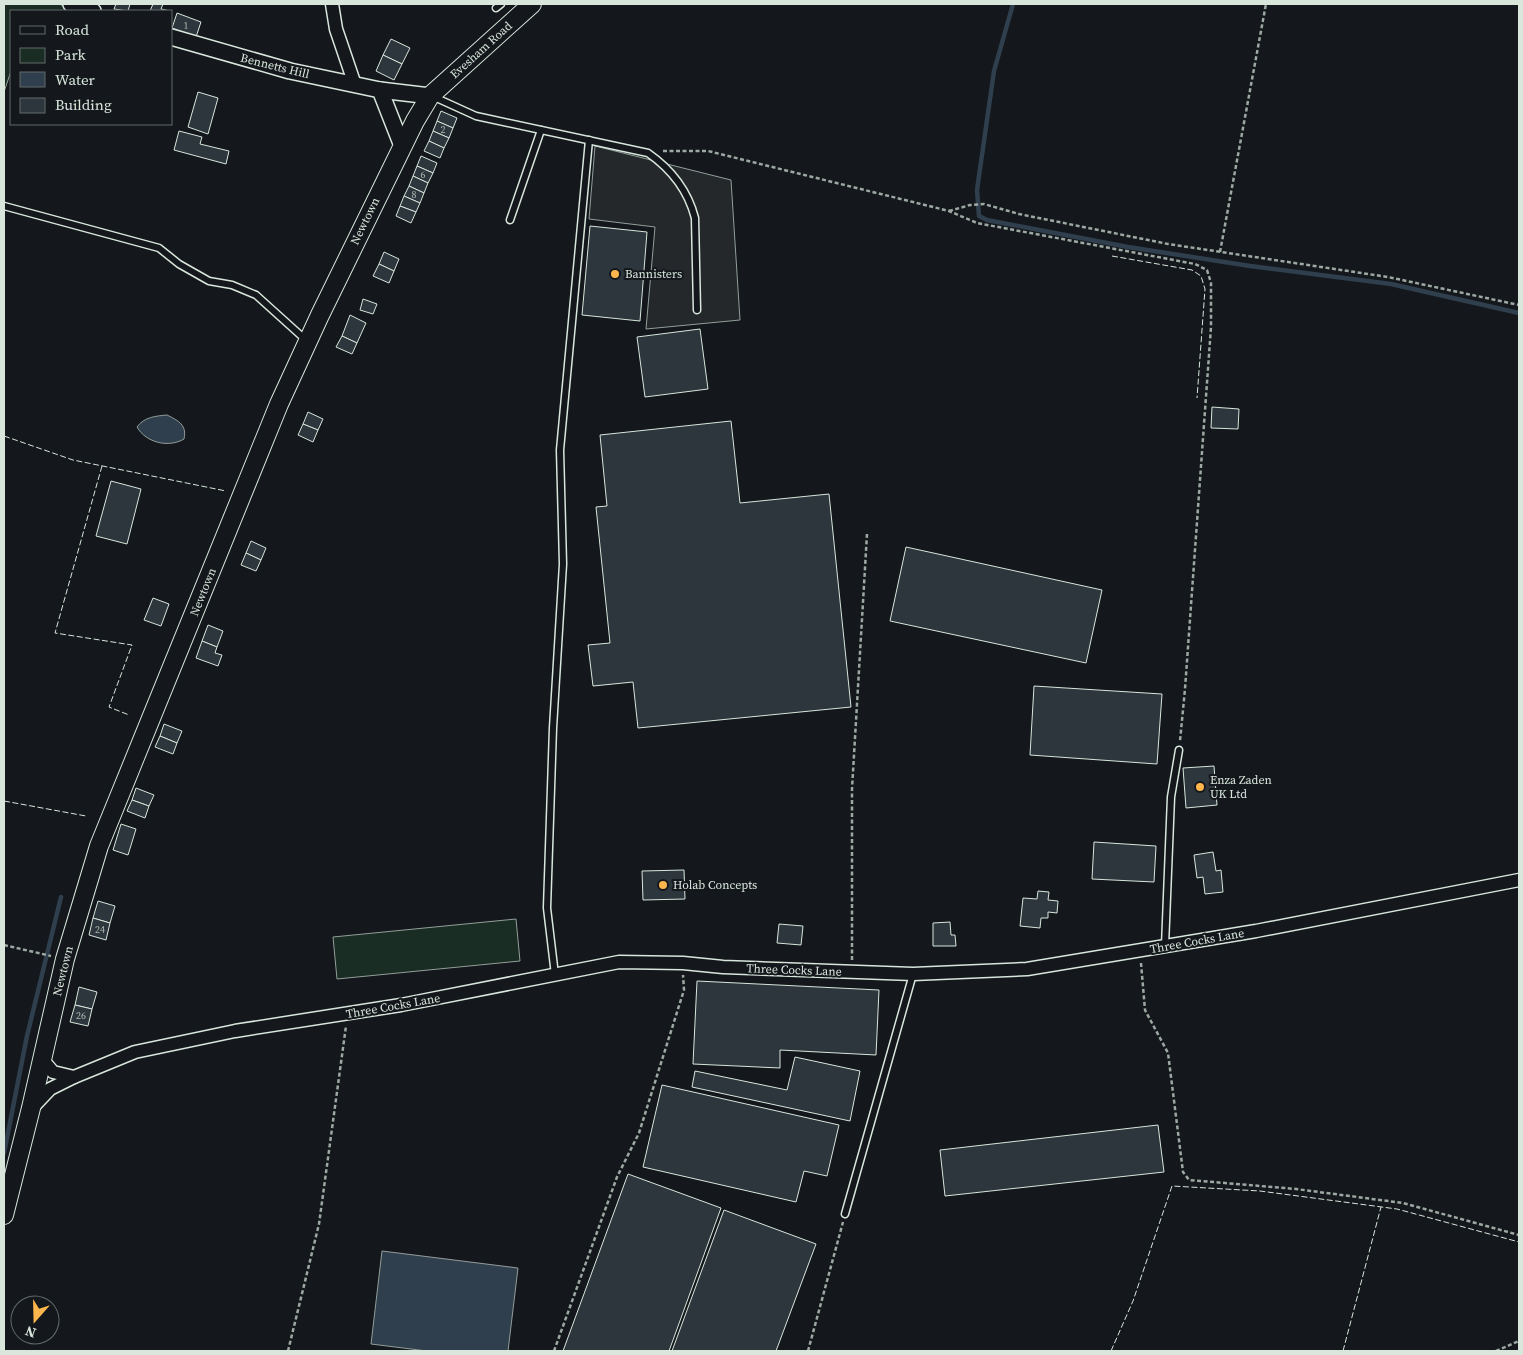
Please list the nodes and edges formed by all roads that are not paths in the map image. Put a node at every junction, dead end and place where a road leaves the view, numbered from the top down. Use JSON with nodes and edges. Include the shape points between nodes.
{"nodes":[{"id":1,"x":71,"y":4,"type":"edge"},
{"id":2,"x":332,"y":4,"type":"edge"},
{"id":3,"x":532,"y":4,"type":"edge"},
{"id":4,"x":89,"y":10,"type":"edge"},
{"id":5,"x":172,"y":37,"type":"edge"},
{"id":6,"x":355,"y":85,"type":"junction"},
{"id":7,"x":380,"y":90,"type":"junction"},
{"id":8,"x":430,"y":96,"type":"junction"},
{"id":9,"x":541,"y":130,"type":"junction"},
{"id":10,"x":589,"y":140,"type":"junction"},
{"id":11,"x":402,"y":146,"type":"junction"},
{"id":12,"x":4,"y":206,"type":"edge"},
{"id":13,"x":510,"y":220,"type":"dead end"},
{"id":14,"x":698,"y":310,"type":"dead end"},
{"id":15,"x":308,"y":342,"type":"junction"},
{"id":16,"x":1178,"y":750,"type":"road end"},
{"id":17,"x":1519,"y":880,"type":"edge"},
{"id":18,"x":1165,"y":946,"type":"junction"},
{"id":19,"x":913,"y":974,"type":"junction"},
{"id":20,"x":555,"y":975,"type":"junction"},
{"id":21,"x":42,"y":1059,"type":"junction"},
{"id":22,"x":74,"y":1077,"type":"junction"},
{"id":23,"x":31,"y":1108,"type":"junction"},
{"id":24,"x":845,"y":1214,"type":"road end"},
{"id":25,"x":4,"y":1215,"type":"edge"}],
"edges":[{"from":1,"to":4,"type":"street"},
{"from":2,"to":6,"type":"street","via":[[336,30]]},
{"from":3,"to":8,"type":"main road","name":"Evesham Road"},
{"from":5,"to":6,"type":"street","name":"Bennetts Hill","via":[[290,71]]},
{"from":6,"to":7,"type":"street","name":"Bennetts Hill"},
{"from":7,"to":8,"type":"street","name":"Bennetts Hill"},
{"from":7,"to":11,"type":"street"},
{"from":8,"to":9,"type":"lane","via":[[476,116]]},
{"from":8,"to":11,"type":"main road","name":"Newtown"},
{"from":9,"to":10,"type":"lane"},
{"from":9,"to":13,"type":"lane"},
{"from":10,"to":14,"type":"lane","via":[[648,153],[670,173],[691,203],[695,218]]},
{"from":10,"to":20,"type":"lane","via":[[560,450],[563,564],[547,908]]},
{"from":11,"to":15,"type":"main road","name":"Newtown"},
{"from":12,"to":15,"type":"lane","via":[[159,248],[209,281],[232,285],[256,295]]},
{"from":15,"to":21,"type":"main road","name":"Newtown","via":[[279,404],[99,846],[65,959]]},
{"from":16,"to":18,"type":"lane","via":[[1171,797]]},
{"from":17,"to":18,"type":"street","name":"Three Cocks Lane"},
{"from":18,"to":19,"type":"street","name":"Three Cocks Lane","via":[[1027,969]]},
{"from":19,"to":20,"type":"street","name":"Three Cocks Lane","via":[[619,962]]},
{"from":19,"to":24,"type":"lane"},
{"from":20,"to":22,"type":"street","name":"Three Cocks Lane","via":[[135,1052]]},
{"from":21,"to":22,"type":"street","via":[[54,1072]]},
{"from":21,"to":23,"type":"main road","name":"Newtown"},
{"from":22,"to":23,"type":"street","name":"Three Cocks Lane","via":[[50,1089]]},
{"from":23,"to":25,"type":"main road"}]}
